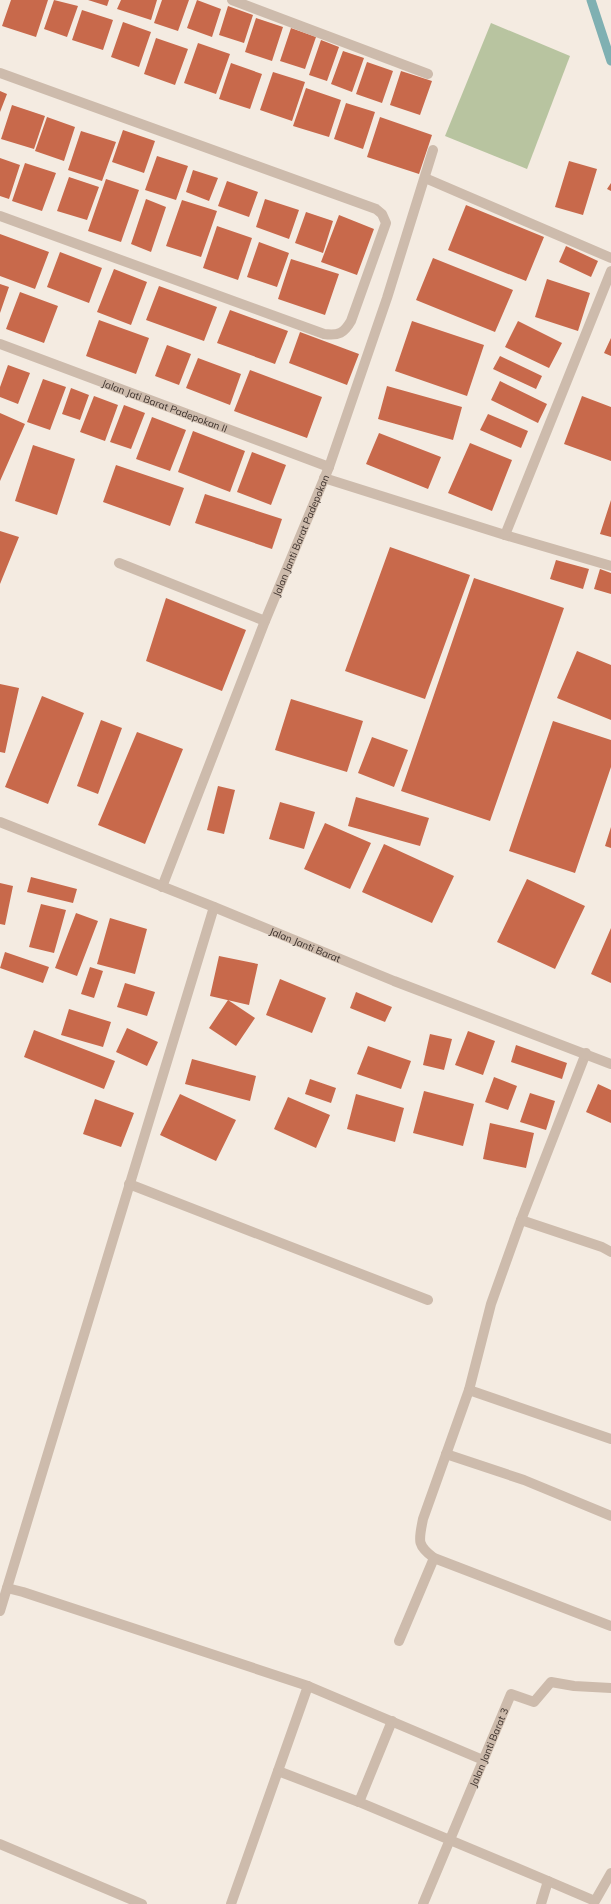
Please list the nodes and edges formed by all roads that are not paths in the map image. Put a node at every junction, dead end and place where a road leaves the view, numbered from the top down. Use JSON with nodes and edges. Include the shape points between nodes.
{"nodes":[{"id":1,"x":232,"y":0,"type":"edge"},
{"id":2,"x":0,"y":73,"type":"edge"},
{"id":3,"x":428,"y":74,"type":"dead end"},
{"id":4,"x":433,"y":150,"type":"dead end"},
{"id":5,"x":425,"y":178,"type":"junction"},
{"id":6,"x":0,"y":216,"type":"edge"},
{"id":7,"x":611,"y":258,"type":"edge"},
{"id":8,"x":611,"y":271,"type":"edge"},
{"id":9,"x":0,"y":344,"type":"edge"},
{"id":10,"x":329,"y":467,"type":"junction"},
{"id":11,"x":324,"y":478,"type":"junction"},
{"id":12,"x":505,"y":535,"type":"junction"},
{"id":13,"x":119,"y":563,"type":"dead end"},
{"id":14,"x":611,"y":566,"type":"edge"},
{"id":15,"x":265,"y":620,"type":"junction"},
{"id":16,"x":0,"y":822,"type":"edge"},
{"id":17,"x":162,"y":887,"type":"junction"},
{"id":18,"x":214,"y":907,"type":"junction"},
{"id":19,"x":586,"y":1054,"type":"junction"},
{"id":20,"x":611,"y":1064,"type":"edge"},
{"id":21,"x":129,"y":1184,"type":"junction"},
{"id":22,"x":522,"y":1220,"type":"junction"},
{"id":23,"x":611,"y":1252,"type":"edge"},
{"id":24,"x":428,"y":1300,"type":"dead end"},
{"id":25,"x":469,"y":1390,"type":"junction"},
{"id":26,"x":611,"y":1439,"type":"edge"},
{"id":27,"x":446,"y":1454,"type":"junction"},
{"id":28,"x":611,"y":1516,"type":"edge"},
{"id":29,"x":434,"y":1558,"type":"junction"},
{"id":30,"x":7,"y":1588,"type":"junction"},
{"id":31,"x":0,"y":1611,"type":"edge"},
{"id":32,"x":611,"y":1626,"type":"edge"},
{"id":33,"x":400,"y":1641,"type":"dead end"},
{"id":34,"x":308,"y":1686,"type":"junction"},
{"id":35,"x":611,"y":1688,"type":"edge"},
{"id":36,"x":392,"y":1721,"type":"junction"},
{"id":37,"x":483,"y":1760,"type":"junction"},
{"id":38,"x":278,"y":1771,"type":"junction"},
{"id":39,"x":359,"y":1802,"type":"junction"},
{"id":40,"x":449,"y":1840,"type":"junction"},
{"id":41,"x":0,"y":1844,"type":"edge"},
{"id":42,"x":611,"y":1873,"type":"edge"},
{"id":43,"x":548,"y":1881,"type":"junction"},
{"id":44,"x":598,"y":1903,"type":"edge"},
{"id":45,"x":142,"y":1904,"type":"edge"},
{"id":46,"x":231,"y":1904,"type":"edge"},
{"id":47,"x":423,"y":1904,"type":"edge"},
{"id":48,"x":541,"y":1904,"type":"edge"}],
"edges":[{"from":1,"to":3,"type":"street"},
{"from":2,"to":6,"type":"street","via":[[376,210],[382,214],[386,223],[351,321],[345,331],[337,335],[324,334]]},
{"from":4,"to":5,"type":"street","name":"Jalan Janti Barat Padepokan"},
{"from":5,"to":7,"type":"street"},
{"from":5,"to":10,"type":"street","name":"Jalan Janti Barat Padepokan"},
{"from":8,"to":12,"type":"street"},
{"from":9,"to":10,"type":"street","name":"Jalan Jati Barat Padepokan II"},
{"from":10,"to":11,"type":"street","name":"Jalan Janti Barat Padepokan"},
{"from":11,"to":12,"type":"street"},
{"from":11,"to":15,"type":"street","name":"Jalan Janti Barat Padepokan"},
{"from":12,"to":14,"type":"street"},
{"from":13,"to":15,"type":"street"},
{"from":15,"to":17,"type":"street","name":"Jalan Janti Barat Padepokan"},
{"from":16,"to":17,"type":"street","name":"Jalan Janti Barat"},
{"from":17,"to":18,"type":"street","name":"Jalan Janti Barat"},
{"from":18,"to":19,"type":"street","name":"Jalan Janti Barat","via":[[394,981]]},
{"from":18,"to":21,"type":"street"},
{"from":19,"to":20,"type":"street","name":"Jalan Janti Barat"},
{"from":19,"to":22,"type":"street"},
{"from":21,"to":24,"type":"street"},
{"from":21,"to":30,"type":"street"},
{"from":22,"to":23,"type":"street"},
{"from":22,"to":25,"type":"street","via":[[491,1304]]},
{"from":25,"to":26,"type":"street"},
{"from":25,"to":27,"type":"street"},
{"from":27,"to":28,"type":"street","via":[[524,1480]]},
{"from":27,"to":29,"type":"street","via":[[423,1519],[420,1539],[423,1550]]},
{"from":29,"to":32,"type":"street"},
{"from":29,"to":33,"type":"street"},
{"from":30,"to":31,"type":"street"},
{"from":30,"to":34,"type":"street"},
{"from":34,"to":36,"type":"street"},
{"from":34,"to":38,"type":"street"},
{"from":35,"to":37,"type":"street","name":"Jalan Janti Barat 3","via":[[551,1682],[534,1702],[511,1694]]},
{"from":36,"to":37,"type":"street"},
{"from":36,"to":39,"type":"street"},
{"from":37,"to":40,"type":"street","name":"Jalan Janti Barat 3"},
{"from":38,"to":39,"type":"street"},
{"from":38,"to":46,"type":"street"},
{"from":39,"to":40,"type":"street"},
{"from":40,"to":43,"type":"street"},
{"from":40,"to":47,"type":"street","name":"Jalan Janti Barat 3"},
{"from":41,"to":45,"type":"street"},
{"from":42,"to":44,"type":"street"},
{"from":43,"to":44,"type":"street"},
{"from":43,"to":48,"type":"street"}]}
